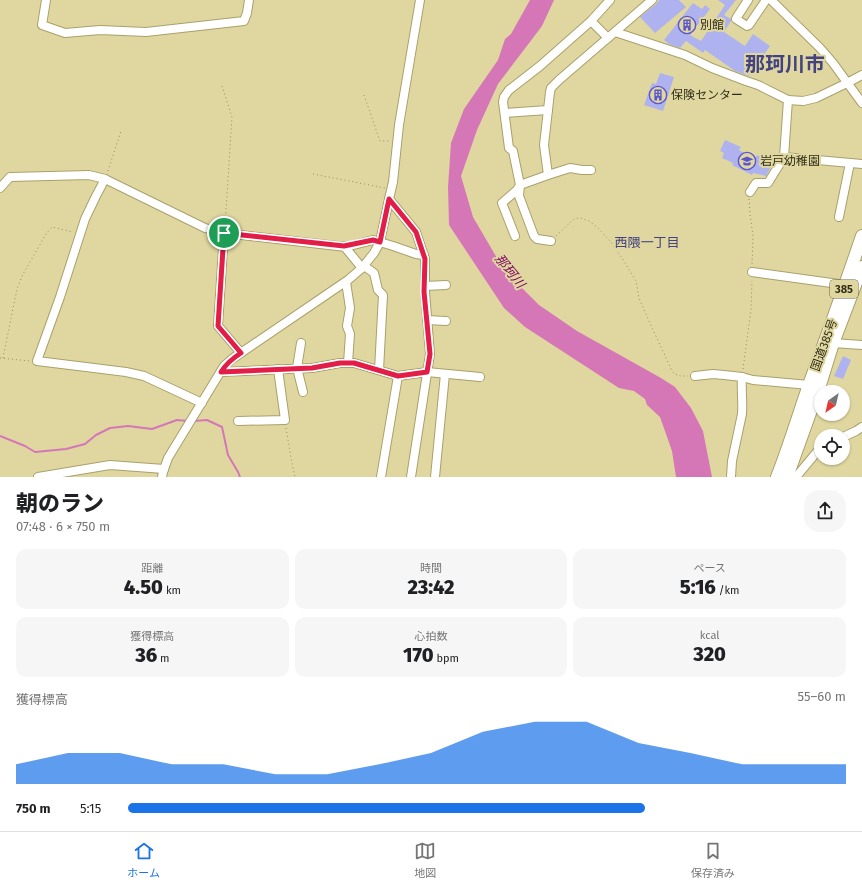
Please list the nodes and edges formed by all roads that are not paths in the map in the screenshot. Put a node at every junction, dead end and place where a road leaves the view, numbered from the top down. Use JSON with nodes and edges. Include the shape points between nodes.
{"nodes":[{"id":1,"x":46,"y":0,"type":"edge"},
{"id":2,"x":249,"y":0,"type":"edge"},
{"id":3,"x":420,"y":0,"type":"edge"},
{"id":4,"x":610,"y":0,"type":"edge"},
{"id":5,"x":652,"y":0,"type":"edge"},
{"id":6,"x":748,"y":0,"type":"edge"},
{"id":7,"x":766,"y":0,"type":"edge"},
{"id":8,"x":771,"y":0,"type":"edge"},
{"id":9,"x":590,"y":21,"type":"junction"},
{"id":10,"x":615,"y":32,"type":"junction"},
{"id":11,"x":608,"y":38,"type":"junction"},
{"id":12,"x":862,"y":75,"type":"edge"},
{"id":13,"x":847,"y":83,"type":"junction"},
{"id":14,"x":788,"y":100,"type":"junction"},
{"id":15,"x":862,"y":103,"type":"edge"},
{"id":16,"x":548,"y":110,"type":"junction"},
{"id":17,"x":505,"y":113,"type":"junction"},
{"id":18,"x":784,"y":157,"type":"junction"},
{"id":19,"x":850,"y":164,"type":"junction"},
{"id":20,"x":862,"y":164,"type":"edge"},
{"id":21,"x":591,"y":170,"type":"dead end"},
{"id":22,"x":548,"y":175,"type":"junction"},
{"id":23,"x":105,"y":179,"type":"junction"},
{"id":24,"x":520,"y":186,"type":"junction"},
{"id":25,"x":0,"y":188,"type":"edge"},
{"id":26,"x":750,"y":192,"type":"road end"},
{"id":27,"x":389,"y":199,"type":"junction"},
{"id":28,"x":839,"y":218,"type":"dead end"},
{"id":29,"x":224,"y":233,"type":"junction"},
{"id":30,"x":515,"y":236,"type":"dead end"},
{"id":31,"x":862,"y":236,"type":"edge"},
{"id":32,"x":551,"y":241,"type":"road end"},
{"id":33,"x":380,"y":242,"type":"junction"},
{"id":34,"x":344,"y":246,"type":"junction"},
{"id":35,"x":424,"y":255,"type":"junction"},
{"id":36,"x":363,"y":267,"type":"junction"},
{"id":37,"x":862,"y":267,"type":"edge"},
{"id":38,"x":752,"y":272,"type":"road end"},
{"id":39,"x":346,"y":282,"type":"junction"},
{"id":40,"x":425,"y":286,"type":"junction"},
{"id":41,"x":446,"y":286,"type":"dead end"},
{"id":42,"x":854,"y":286,"type":"edge"},
{"id":43,"x":427,"y":320,"type":"junction"},
{"id":44,"x":446,"y":322,"type":"dead end"},
{"id":45,"x":830,"y":342,"type":"junction"},
{"id":46,"x":301,"y":343,"type":"dead end"},
{"id":47,"x":862,"y":345,"type":"edge"},
{"id":48,"x":241,"y":353,"type":"junction"},
{"id":49,"x":348,"y":363,"type":"junction"},
{"id":50,"x":296,"y":368,"type":"junction"},
{"id":51,"x":278,"y":369,"type":"junction"},
{"id":52,"x":379,"y":370,"type":"junction"},
{"id":53,"x":221,"y":372,"type":"junction"},
{"id":54,"x":427,"y":372,"type":"junction"},
{"id":55,"x":446,"y":374,"type":"junction"},
{"id":56,"x":398,"y":376,"type":"junction"},
{"id":57,"x":695,"y":376,"type":"road end"},
{"id":58,"x":480,"y":377,"type":"dead end"},
{"id":59,"x":742,"y":377,"type":"junction"},
{"id":60,"x":810,"y":385,"type":"junction"},
{"id":61,"x":303,"y":392,"type":"dead end"},
{"id":62,"x":202,"y":403,"type":"junction"},
{"id":63,"x":238,"y":422,"type":"dead end"},
{"id":64,"x":862,"y":427,"type":"edge"},
{"id":65,"x":850,"y":434,"type":"edge"},
{"id":66,"x":814,"y":455,"type":"edge"},
{"id":67,"x":163,"y":473,"type":"edge"},
{"id":68,"x":42,"y":476,"type":"edge"},
{"id":69,"x":381,"y":477,"type":"edge"},
{"id":70,"x":412,"y":477,"type":"edge"},
{"id":71,"x":435,"y":477,"type":"edge"},
{"id":72,"x":731,"y":477,"type":"edge"},
{"id":73,"x":778,"y":477,"type":"edge"},
{"id":74,"x":786,"y":477,"type":"edge"},
{"id":75,"x":796,"y":477,"type":"edge"}],
"edges":[{"from":1,"to":2,"type":"street","via":[[42,25],[65,33],[100,30],[146,32],[244,21]]},
{"from":3,"to":27,"type":"street"},
{"from":4,"to":9,"type":"street"},
{"from":5,"to":10,"type":"street"},
{"from":6,"to":7,"type":"street","via":[[736,17],[747,26]]},
{"from":8,"to":13,"type":"street","via":[[820,48]]},
{"from":9,"to":11,"type":"street"},
{"from":9,"to":17,"type":"street","via":[[509,90],[503,102]]},
{"from":10,"to":11,"type":"street"},
{"from":10,"to":14,"type":"street","via":[[685,55]]},
{"from":11,"to":16,"type":"street","via":[[551,88]]},
{"from":12,"to":13,"type":"street"},
{"from":13,"to":14,"type":"street","via":[[816,98],[803,101]]},
{"from":13,"to":15,"type":"street"},
{"from":14,"to":18,"type":"street"},
{"from":16,"to":17,"type":"street"},
{"from":16,"to":22,"type":"street","via":[[544,145]]},
{"from":17,"to":24,"type":"street","via":[[509,148],[513,151]]},
{"from":18,"to":19,"type":"street"},
{"from":18,"to":26,"type":"street","via":[[768,183],[756,183]]},
{"from":19,"to":20,"type":"street"},
{"from":19,"to":28,"type":"street"},
{"from":21,"to":22,"type":"street","via":[[570,168]]},
{"from":22,"to":24,"type":"street"},
{"from":23,"to":25,"type":"street","via":[[89,175],[10,177]]},
{"from":23,"to":29,"type":"street","via":[[205,228]]},
{"from":23,"to":62,"type":"street","via":[[86,219],[37,361],[144,376]]},
{"from":24,"to":30,"type":"street","via":[[502,202]]},
{"from":24,"to":32,"type":"street","via":[[519,196],[534,236],[537,239]]},
{"from":27,"to":33,"type":"street"},
{"from":27,"to":35,"type":"street","via":[[416,232]]},
{"from":29,"to":34,"type":"street"},
{"from":29,"to":48,"type":"street","via":[[218,326]]},
{"from":31,"to":42,"type":"highway","name":"国道385号","number":"385"},
{"from":33,"to":34,"type":"street","via":[[373,240]]},
{"from":33,"to":35,"type":"street"},
{"from":33,"to":36,"type":"street"},
{"from":34,"to":36,"type":"street"},
{"from":35,"to":40,"type":"street"},
{"from":36,"to":39,"type":"street"},
{"from":36,"to":52,"type":"street","via":[[374,273],[378,290],[383,295]]},
{"from":37,"to":42,"type":"highway","name":"国道385号","number":"385"},
{"from":38,"to":42,"type":"street"},
{"from":39,"to":48,"type":"street"},
{"from":39,"to":49,"type":"street","via":[[350,308],[347,326],[350,334]]},
{"from":40,"to":41,"type":"street"},
{"from":40,"to":43,"type":"street"},
{"from":42,"to":45,"type":"highway","name":"国道385号","number":"385"},
{"from":43,"to":44,"type":"street"},
{"from":43,"to":54,"type":"street","via":[[430,354]]},
{"from":45,"to":47,"type":"street"},
{"from":45,"to":60,"type":"highway","name":"国道385号","number":"385"},
{"from":45,"to":74,"type":"highway","name":"国道385号","number":"385","via":[[819,388]]},
{"from":46,"to":50,"type":"street"},
{"from":48,"to":53,"type":"street","via":[[224,366]]},
{"from":49,"to":50,"type":"street"},
{"from":49,"to":52,"type":"street"},
{"from":50,"to":51,"type":"street"},
{"from":50,"to":61,"type":"street"},
{"from":51,"to":53,"type":"street"},
{"from":51,"to":63,"type":"street","via":[[285,420]]},
{"from":52,"to":56,"type":"street"},
{"from":53,"to":62,"type":"street"},
{"from":54,"to":55,"type":"street"},
{"from":54,"to":56,"type":"street"},
{"from":54,"to":70,"type":"street"},
{"from":55,"to":58,"type":"street"},
{"from":55,"to":71,"type":"street"},
{"from":56,"to":69,"type":"street"},
{"from":57,"to":59,"type":"street","via":[[713,374]]},
{"from":59,"to":60,"type":"street"},
{"from":59,"to":72,"type":"street","via":[[743,407]]},
{"from":60,"to":73,"type":"highway","name":"国道385号","number":"385"},
{"from":62,"to":67,"type":"street","via":[[168,458]]},
{"from":64,"to":65,"type":"street"},
{"from":66,"to":75,"type":"street"},
{"from":67,"to":68,"type":"street","via":[[110,465]]}]}
